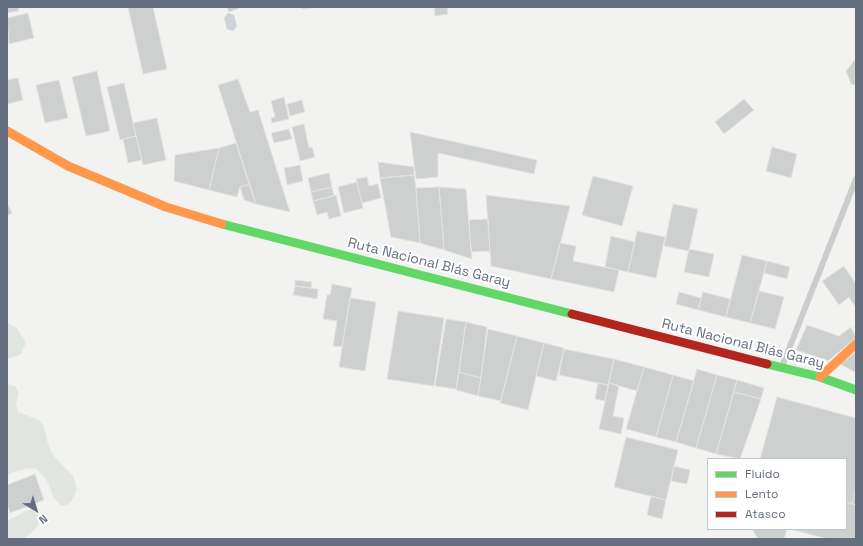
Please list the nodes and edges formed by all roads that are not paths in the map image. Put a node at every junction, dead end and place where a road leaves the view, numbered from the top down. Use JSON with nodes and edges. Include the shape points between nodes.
{"nodes":[{"id":1,"x":7,"y":131,"type":"edge"},
{"id":2,"x":856,"y":179,"type":"edge"},
{"id":3,"x":856,"y":344,"type":"edge"},
{"id":4,"x":782,"y":367,"type":"junction"},
{"id":5,"x":820,"y":377,"type":"junction"},
{"id":6,"x":856,"y":390,"type":"edge"}],
"edges":[{"from":1,"to":4,"type":"main road","name":"Ruta Nacional Blás Garay","via":[[68,166],[166,207],[256,234]]},
{"from":2,"to":4,"type":"lane"},
{"from":3,"to":5,"type":"main road"},
{"from":4,"to":5,"type":"main road","name":"Ruta Nacional Blás Garay"},
{"from":5,"to":6,"type":"main road","name":"Ruta Nacional Blás Garay"}]}
